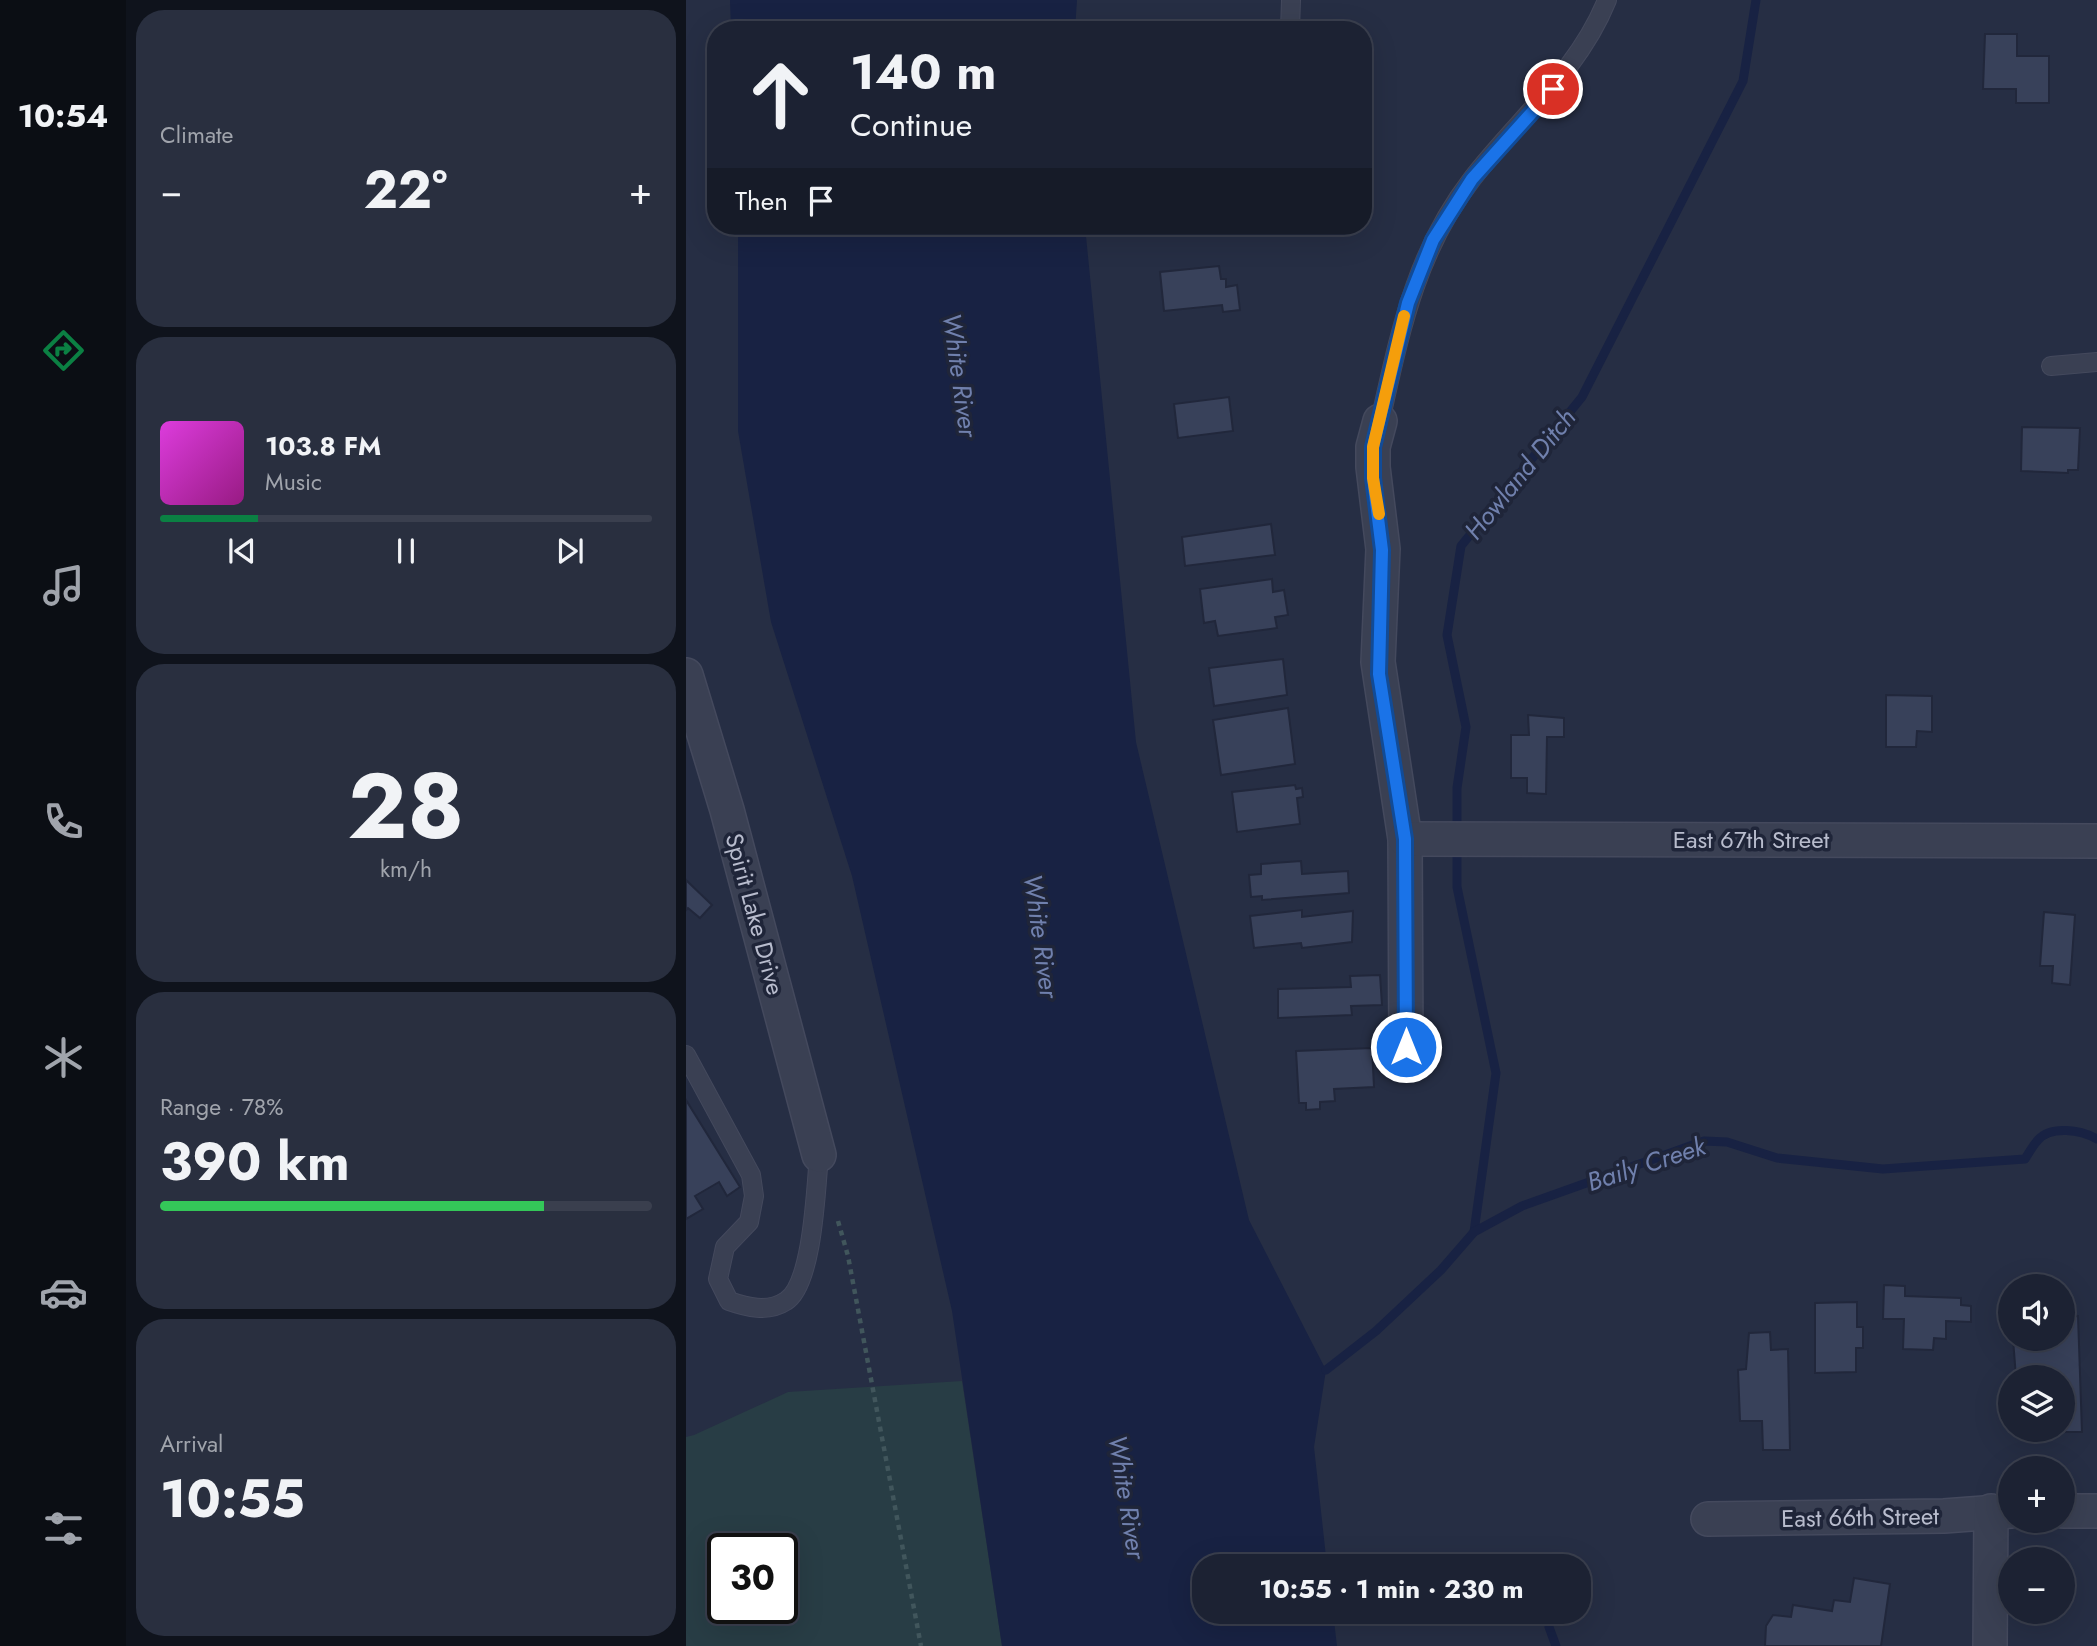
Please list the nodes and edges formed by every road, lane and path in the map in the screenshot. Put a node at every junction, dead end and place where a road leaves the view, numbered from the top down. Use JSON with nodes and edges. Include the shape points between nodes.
{"nodes":[{"id":1,"x":1291,"y":0,"type":"edge"},
{"id":2,"x":1606,"y":0,"type":"edge"},
{"id":3,"x":1290,"y":21,"type":"edge"},
{"id":4,"x":2097,"y":362,"type":"edge"},
{"id":5,"x":2051,"y":366,"type":"dead end"},
{"id":6,"x":1380,"y":421,"type":"joint"},
{"id":7,"x":686,"y":675,"type":"edge"},
{"id":8,"x":1405,"y":839,"type":"junction"},
{"id":9,"x":2097,"y":841,"type":"edge"},
{"id":10,"x":1406,"y":1047,"type":"dead end"},
{"id":11,"x":686,"y":1055,"type":"edge"},
{"id":12,"x":819,"y":1154,"type":"joint"},
{"id":13,"x":837,"y":1218,"type":"dead end"},
{"id":14,"x":1998,"y":1511,"type":"edge"},
{"id":15,"x":2075,"y":1511,"type":"edge"},
{"id":16,"x":2097,"y":1511,"type":"edge"},
{"id":17,"x":1709,"y":1519,"type":"dead end"},
{"id":18,"x":1999,"y":1533,"type":"edge"},
{"id":19,"x":920,"y":1646,"type":"edge"},
{"id":20,"x":1990,"y":1646,"type":"edge"}],
"edges":[{"from":1,"to":3,"type":"lane"},
{"from":2,"to":6,"type":"lane","via":[[1580,51],[1553,89],[1472,179],[1433,240],[1408,303]]},
{"from":4,"to":5,"type":"lane"},
{"from":6,"to":8,"type":"street","via":[[1373,447],[1382,550],[1378,663]]},
{"from":7,"to":12,"type":"street","name":"Spirit Lake Drive"},
{"from":8,"to":9,"type":"street","name":"East 67th Street"},
{"from":8,"to":10,"type":"street"},
{"from":11,"to":12,"type":"lane","via":[[751,1175],[754,1195],[749,1222],[725,1247],[718,1279],[729,1301],[752,1310],[786,1302],[802,1282]]},
{"from":13,"to":19,"type":"path"},
{"from":14,"to":17,"type":"street","name":"East 66th Street"},
{"from":15,"to":16,"type":"street"},
{"from":18,"to":20,"type":"street"}]}
